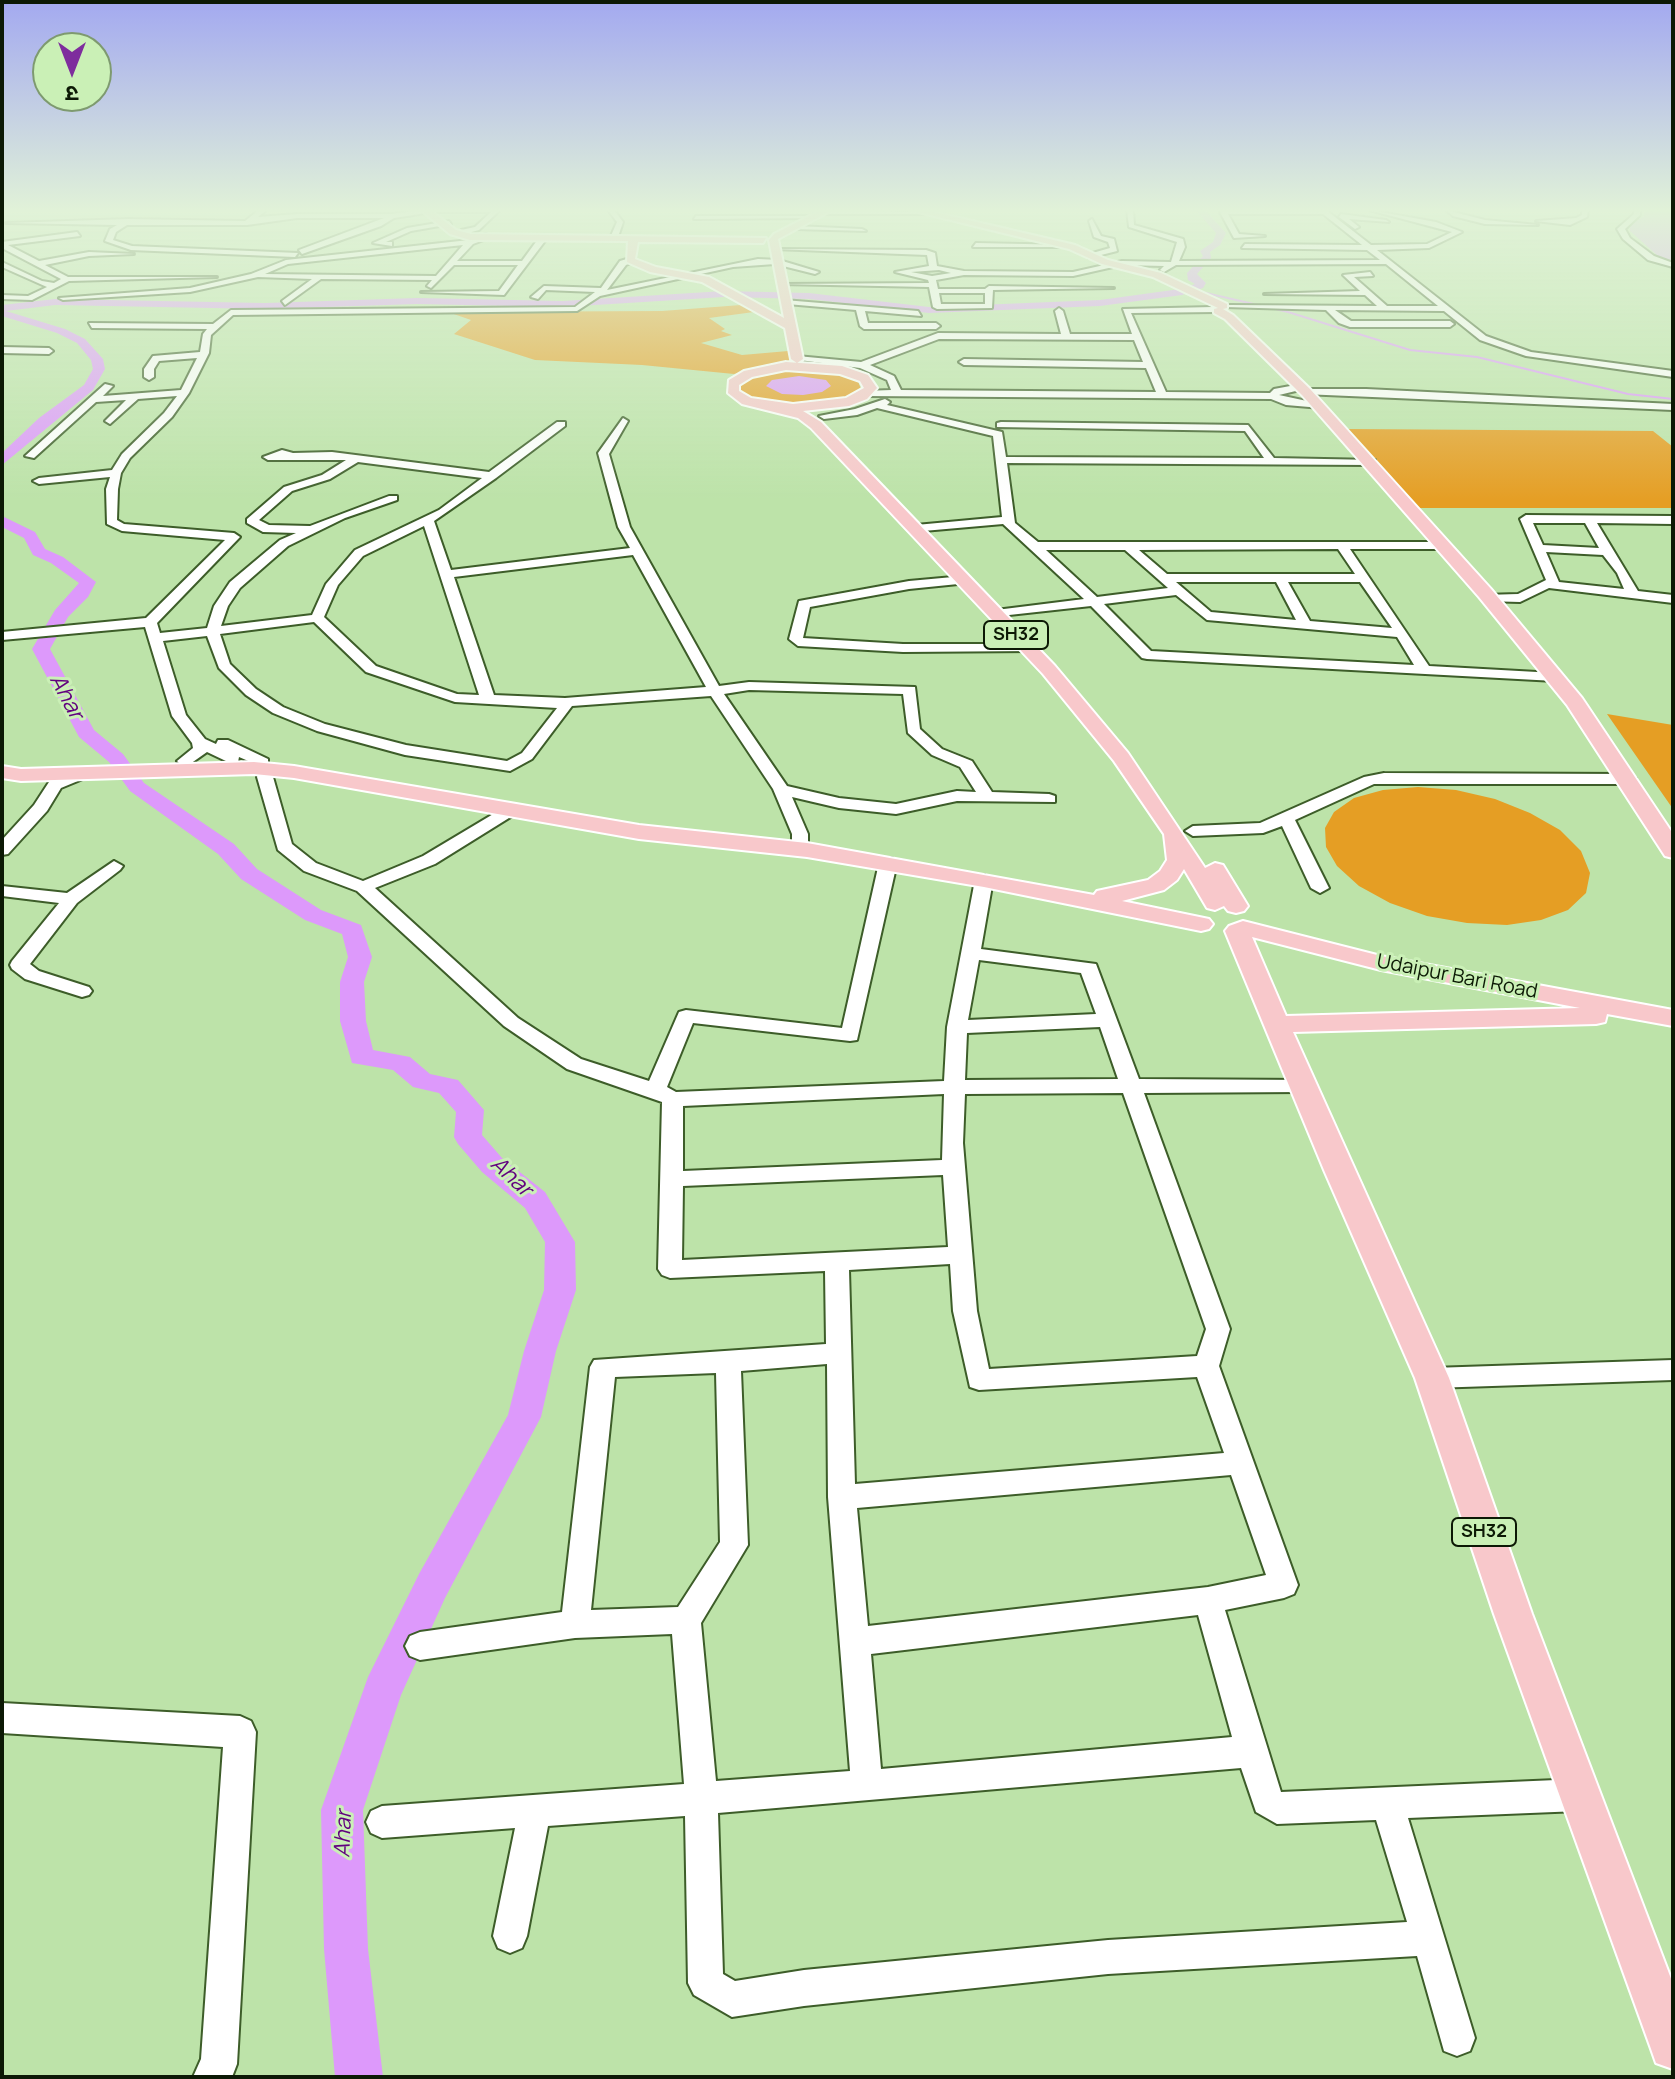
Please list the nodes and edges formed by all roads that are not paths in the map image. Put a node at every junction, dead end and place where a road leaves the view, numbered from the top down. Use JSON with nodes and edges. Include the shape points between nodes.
{"nodes":[{"id":1,"x":584,"y":307,"type":"edge"},
{"id":2,"x":757,"y":307,"type":"edge"},
{"id":3,"x":788,"y":307,"type":"edge"},
{"id":4,"x":856,"y":307,"type":"edge"},
{"id":5,"x":935,"y":307,"type":"edge"},
{"id":6,"x":978,"y":307,"type":"edge"},
{"id":7,"x":1217,"y":307,"type":"edge"},
{"id":8,"x":1383,"y":307,"type":"edge"},
{"id":9,"x":1444,"y":307,"type":"edge"},
{"id":10,"x":860,"y":308,"type":"junction"},
{"id":11,"x":1220,"y":309,"type":"junction"},
{"id":12,"x":1329,"y":309,"type":"junction"},
{"id":13,"x":1385,"y":309,"type":"junction"},
{"id":14,"x":1446,"y":309,"type":"junction"},
{"id":15,"x":935,"y":311,"type":"junction"},
{"id":16,"x":1059,"y":311,"type":"dead end"},
{"id":17,"x":1000,"y":314,"type":"dead end"},
{"id":18,"x":126,"y":319,"type":"dead end"},
{"id":19,"x":220,"y":319,"type":"junction"},
{"id":20,"x":1450,"y":324,"type":"dead end"},
{"id":21,"x":92,"y":325,"type":"dead end"},
{"id":22,"x":1001,"y":325,"type":"dead end"},
{"id":23,"x":792,"y":327,"type":"junction"},
{"id":24,"x":937,"y":331,"type":"junction"},
{"id":25,"x":1008,"y":336,"type":"junction"},
{"id":26,"x":1066,"y":337,"type":"junction"},
{"id":27,"x":1136,"y":337,"type":"junction"},
{"id":28,"x":2,"y":350,"type":"edge"},
{"id":29,"x":49,"y":351,"type":"dead end"},
{"id":30,"x":203,"y":355,"type":"junction"},
{"id":31,"x":797,"y":359,"type":"junction"},
{"id":32,"x":964,"y":362,"type":"dead end"},
{"id":33,"x":1017,"y":363,"type":"junction"},
{"id":34,"x":862,"y":365,"type":"junction"},
{"id":35,"x":1148,"y":365,"type":"junction"},
{"id":36,"x":822,"y":367,"type":"junction"},
{"id":37,"x":774,"y":368,"type":"junction"},
{"id":38,"x":1673,"y":374,"type":"edge"},
{"id":39,"x":191,"y":381,"type":"junction"},
{"id":40,"x":108,"y":386,"type":"dead end"},
{"id":41,"x":869,"y":390,"type":"junction"},
{"id":42,"x":1303,"y":390,"type":"junction"},
{"id":43,"x":896,"y":391,"type":"junction"},
{"id":44,"x":184,"y":393,"type":"junction"},
{"id":45,"x":1162,"y":395,"type":"junction"},
{"id":46,"x":136,"y":396,"type":"junction"},
{"id":47,"x":1273,"y":396,"type":"junction"},
{"id":48,"x":96,"y":399,"type":"junction"},
{"id":49,"x":875,"y":405,"type":"junction"},
{"id":50,"x":1318,"y":406,"type":"junction"},
{"id":51,"x":777,"y":407,"type":"junction"},
{"id":52,"x":1673,"y":407,"type":"edge"},
{"id":53,"x":825,"y":412,"type":"junction"},
{"id":54,"x":998,"y":414,"type":"junction"},
{"id":55,"x":110,"y":421,"type":"dead end"},
{"id":56,"x":623,"y":421,"type":"dead end"},
{"id":57,"x":561,"y":424,"type":"dead end"},
{"id":58,"x":327,"y":443,"type":"dead end"},
{"id":59,"x":289,"y":455,"type":"dead end"},
{"id":60,"x":321,"y":455,"type":"junction"},
{"id":61,"x":30,"y":456,"type":"dead end"},
{"id":62,"x":357,"y":458,"type":"junction"},
{"id":63,"x":1003,"y":460,"type":"junction"},
{"id":64,"x":1271,"y":461,"type":"junction"},
{"id":65,"x":1371,"y":462,"type":"junction"},
{"id":66,"x":313,"y":470,"type":"dead end"},
{"id":67,"x":116,"y":473,"type":"junction"},
{"id":68,"x":492,"y":476,"type":"junction"},
{"id":69,"x":39,"y":481,"type":"dead end"},
{"id":70,"x":393,"y":498,"type":"dead end"},
{"id":71,"x":428,"y":519,"type":"junction"},
{"id":72,"x":1009,"y":520,"type":"junction"},
{"id":73,"x":1589,"y":520,"type":"junction"},
{"id":74,"x":1673,"y":520,"type":"edge"},
{"id":75,"x":314,"y":529,"type":"junction"},
{"id":76,"x":922,"y":529,"type":"junction"},
{"id":77,"x":1443,"y":545,"type":"junction"},
{"id":78,"x":1034,"y":546,"type":"junction"},
{"id":79,"x":1128,"y":546,"type":"junction"},
{"id":80,"x":1342,"y":546,"type":"junction"},
{"id":81,"x":1539,"y":548,"type":"junction"},
{"id":82,"x":637,"y":551,"type":"junction"},
{"id":83,"x":1607,"y":552,"type":"junction"},
{"id":84,"x":447,"y":574,"type":"junction"},
{"id":85,"x":1164,"y":578,"type":"junction"},
{"id":86,"x":1280,"y":578,"type":"junction"},
{"id":87,"x":1364,"y":578,"type":"junction"},
{"id":88,"x":964,"y":580,"type":"junction"},
{"id":89,"x":1554,"y":584,"type":"junction"},
{"id":90,"x":1179,"y":591,"type":"junction"},
{"id":91,"x":1633,"y":594,"type":"junction"},
{"id":92,"x":1489,"y":598,"type":"junction"},
{"id":93,"x":1673,"y":599,"type":"edge"},
{"id":94,"x":1094,"y":602,"type":"junction"},
{"id":95,"x":1003,"y":613,"type":"junction"},
{"id":96,"x":317,"y":618,"type":"junction"},
{"id":97,"x":150,"y":622,"type":"junction"},
{"id":98,"x":1306,"y":625,"type":"junction"},
{"id":99,"x":212,"y":631,"type":"junction"},
{"id":100,"x":1402,"y":633,"type":"junction"},
{"id":101,"x":2,"y":636,"type":"edge"},
{"id":102,"x":155,"y":638,"type":"junction"},
{"id":103,"x":1029,"y":648,"type":"junction"},
{"id":104,"x":1424,"y":670,"type":"junction"},
{"id":105,"x":1555,"y":677,"type":"junction"},
{"id":106,"x":715,"y":691,"type":"junction"},
{"id":107,"x":488,"y":699,"type":"junction"},
{"id":108,"x":565,"y":702,"type":"junction"},
{"id":109,"x":177,"y":705,"type":"junction"},
{"id":110,"x":200,"y":742,"type":"junction"},
{"id":111,"x":185,"y":761,"type":"junction"},
{"id":112,"x":2,"y":762,"type":"edge"},
{"id":113,"x":224,"y":764,"type":"junction"},
{"id":114,"x":261,"y":766,"type":"junction"},
{"id":115,"x":1628,"y":779,"type":"junction"},
{"id":116,"x":30,"y":781,"type":"edge"},
{"id":117,"x":781,"y":789,"type":"junction"},
{"id":118,"x":987,"y":797,"type":"junction"},
{"id":119,"x":1049,"y":799,"type":"dead end"},
{"id":120,"x":511,"y":810,"type":"junction"},
{"id":121,"x":1286,"y":818,"type":"junction"},
{"id":122,"x":1183,"y":832,"type":"junction"},
{"id":123,"x":9,"y":836,"type":"edge"},
{"id":124,"x":800,"y":842,"type":"junction"},
{"id":125,"x":2,"y":850,"type":"edge"},
{"id":126,"x":1673,"y":851,"type":"edge"},
{"id":127,"x":888,"y":863,"type":"junction"},
{"id":128,"x":114,"y":866,"type":"dead end"},
{"id":129,"x":984,"y":880,"type":"junction"},
{"id":130,"x":363,"y":887,"type":"junction"},
{"id":131,"x":1320,"y":888,"type":"dead end"},
{"id":132,"x":2,"y":891,"type":"edge"},
{"id":133,"x":71,"y":899,"type":"junction"},
{"id":134,"x":1107,"y":901,"type":"junction"},
{"id":135,"x":1225,"y":919,"type":"junction"},
{"id":136,"x":972,"y":954,"type":"junction"},
{"id":137,"x":82,"y":991,"type":"dead end"},
{"id":138,"x":1544,"y":999,"type":"junction"},
{"id":139,"x":1665,"y":1015,"type":"edge"},
{"id":140,"x":1109,"y":1020,"type":"junction"},
{"id":141,"x":1279,"y":1024,"type":"junction"},
{"id":142,"x":957,"y":1027,"type":"junction"},
{"id":143,"x":1303,"y":1085,"type":"junction"},
{"id":144,"x":955,"y":1087,"type":"junction"},
{"id":145,"x":1133,"y":1087,"type":"junction"},
{"id":146,"x":665,"y":1094,"type":"junction"},
{"id":147,"x":954,"y":1167,"type":"junction"},
{"id":148,"x":671,"y":1179,"type":"junction"},
{"id":149,"x":961,"y":1255,"type":"junction"},
{"id":150,"x":837,"y":1262,"type":"junction"},
{"id":151,"x":839,"y":1353,"type":"junction"},
{"id":152,"x":728,"y":1362,"type":"junction"},
{"id":153,"x":1206,"y":1366,"type":"junction"},
{"id":154,"x":1673,"y":1370,"type":"edge"},
{"id":155,"x":1432,"y":1378,"type":"junction"},
{"id":156,"x":1241,"y":1463,"type":"junction"},
{"id":157,"x":842,"y":1497,"type":"junction"},
{"id":158,"x":1208,"y":1600,"type":"junction"},
{"id":159,"x":686,"y":1620,"type":"junction"},
{"id":160,"x":575,"y":1624,"type":"junction"},
{"id":161,"x":855,"y":1642,"type":"junction"},
{"id":162,"x":420,"y":1646,"type":"dead end"},
{"id":163,"x":2,"y":1718,"type":"edge"},
{"id":164,"x":1252,"y":1751,"type":"junction"},
{"id":165,"x":867,"y":1786,"type":"junction"},
{"id":166,"x":1579,"y":1795,"type":"junction"},
{"id":167,"x":701,"y":1798,"type":"junction"},
{"id":168,"x":1387,"y":1802,"type":"junction"},
{"id":169,"x":535,"y":1811,"type":"junction"},
{"id":170,"x":382,"y":1822,"type":"dead end"},
{"id":171,"x":510,"y":1936,"type":"dead end"},
{"id":172,"x":1429,"y":1938,"type":"junction"},
{"id":173,"x":1664,"y":2001,"type":"edge"},
{"id":174,"x":1457,"y":2038,"type":"dead end"},
{"id":175,"x":1673,"y":2046,"type":"edge"},
{"id":176,"x":211,"y":2077,"type":"edge"}],
"edges":[{"from":1,"to":19,"type":"street"},
{"from":2,"to":23,"type":"main road"},
{"from":3,"to":23,"type":"main road"},
{"from":4,"to":10,"type":"street"},
{"from":5,"to":15,"type":"street"},
{"from":6,"to":15,"type":"street"},
{"from":7,"to":11,"type":"main road"},
{"from":8,"to":13,"type":"street"},
{"from":9,"to":14,"type":"street"},
{"from":10,"to":15,"type":"street"},
{"from":10,"to":24,"type":"street","via":[[864,326]]},
{"from":11,"to":12,"type":"street"},
{"from":11,"to":27,"type":"street","via":[[1127,310]]},
{"from":11,"to":42,"type":"main road"},
{"from":12,"to":13,"type":"street"},
{"from":12,"to":20,"type":"street","via":[[1350,324]]},
{"from":13,"to":14,"type":"street"},
{"from":14,"to":38,"type":"street","via":[[1483,338],[1529,354]]},
{"from":15,"to":17,"type":"street"},
{"from":15,"to":24,"type":"street"},
{"from":16,"to":26,"type":"street"},
{"from":18,"to":19,"type":"street"},
{"from":19,"to":21,"type":"street"},
{"from":19,"to":30,"type":"street","via":[[207,334]]},
{"from":22,"to":25,"type":"street"},
{"from":23,"to":31,"type":"main road"},
{"from":24,"to":25,"type":"street"},
{"from":24,"to":34,"type":"street"},
{"from":25,"to":26,"type":"street"},
{"from":25,"to":33,"type":"street"},
{"from":26,"to":27,"type":"street"},
{"from":27,"to":35,"type":"street"},
{"from":28,"to":29,"type":"street"},
{"from":30,"to":39,"type":"street"},
{"from":30,"to":39,"type":"street","via":[[156,358],[149,369],[148,381]]},
{"from":31,"to":34,"type":"street"},
{"from":31,"to":36,"type":"main road","number":"SH32"},
{"from":31,"to":37,"type":"main road","number":"SH32"},
{"from":32,"to":33,"type":"street"},
{"from":33,"to":35,"type":"street"},
{"from":34,"to":43,"type":"street","via":[[891,378]]},
{"from":35,"to":45,"type":"street"},
{"from":36,"to":37,"type":"main road","number":"SH32"},
{"from":36,"to":41,"type":"main road","number":"SH32","via":[[855,373]]},
{"from":37,"to":51,"type":"main road","number":"SH32","via":[[739,378],[732,388],[747,401]]},
{"from":39,"to":44,"type":"street"},
{"from":40,"to":48,"type":"street"},
{"from":41,"to":43,"type":"street"},
{"from":41,"to":53,"type":"main road","number":"SH32"},
{"from":42,"to":47,"type":"street","via":[[1277,391]]},
{"from":42,"to":50,"type":"main road"},
{"from":42,"to":52,"type":"street"},
{"from":43,"to":49,"type":"street"},
{"from":43,"to":54,"type":"street"},
{"from":44,"to":46,"type":"street"},
{"from":44,"to":67,"type":"street"},
{"from":45,"to":47,"type":"street"},
{"from":45,"to":54,"type":"street"},
{"from":46,"to":48,"type":"street"},
{"from":46,"to":55,"type":"street"},
{"from":47,"to":50,"type":"street"},
{"from":48,"to":61,"type":"street"},
{"from":49,"to":53,"type":"street"},
{"from":49,"to":54,"type":"street"},
{"from":50,"to":65,"type":"main road"},
{"from":51,"to":53,"type":"main road","number":"SH32"},
{"from":51,"to":76,"type":"main road","number":"SH32","via":[[816,425]]},
{"from":53,"to":76,"type":"main road","number":"SH32","via":[[826,423]]},
{"from":54,"to":63,"type":"street"},
{"from":54,"to":64,"type":"street","via":[[1248,428]]},
{"from":56,"to":82,"type":"street","via":[[603,453],[624,527]]},
{"from":57,"to":68,"type":"street"},
{"from":58,"to":60,"type":"street"},
{"from":59,"to":60,"type":"street"},
{"from":60,"to":62,"type":"street"},
{"from":60,"to":66,"type":"street"},
{"from":62,"to":68,"type":"street"},
{"from":62,"to":75,"type":"street","via":[[326,477],[288,489],[251,521],[267,529]]},
{"from":63,"to":64,"type":"street"},
{"from":63,"to":72,"type":"street"},
{"from":64,"to":65,"type":"street"},
{"from":65,"to":77,"type":"main road"},
{"from":67,"to":69,"type":"street"},
{"from":67,"to":97,"type":"street","via":[[111,522],[234,537]]},
{"from":68,"to":71,"type":"street"},
{"from":70,"to":75,"type":"street"},
{"from":71,"to":84,"type":"street"},
{"from":71,"to":96,"type":"street","via":[[359,553],[332,584]]},
{"from":72,"to":76,"type":"street"},
{"from":72,"to":78,"type":"street"},
{"from":73,"to":74,"type":"street"},
{"from":73,"to":81,"type":"street","via":[[1526,519]]},
{"from":73,"to":83,"type":"street"},
{"from":75,"to":99,"type":"street","via":[[284,543],[235,585]]},
{"from":76,"to":88,"type":"main road","number":"SH32"},
{"from":76,"to":95,"type":"main road","number":"SH32"},
{"from":77,"to":80,"type":"street"},
{"from":77,"to":92,"type":"main road"},
{"from":78,"to":79,"type":"street"},
{"from":78,"to":94,"type":"street"},
{"from":79,"to":80,"type":"street"},
{"from":79,"to":85,"type":"street"},
{"from":80,"to":87,"type":"street"},
{"from":81,"to":83,"type":"street"},
{"from":81,"to":89,"type":"street"},
{"from":82,"to":84,"type":"street"},
{"from":82,"to":106,"type":"street"},
{"from":83,"to":91,"type":"street"},
{"from":84,"to":107,"type":"street"},
{"from":85,"to":86,"type":"street"},
{"from":85,"to":90,"type":"street"},
{"from":86,"to":87,"type":"street"},
{"from":86,"to":98,"type":"street"},
{"from":87,"to":100,"type":"street"},
{"from":88,"to":95,"type":"main road","number":"SH32"},
{"from":88,"to":103,"type":"street","via":[[804,604],[796,639],[888,647]]},
{"from":89,"to":91,"type":"street"},
{"from":89,"to":92,"type":"street","via":[[1520,598]]},
{"from":90,"to":94,"type":"street"},
{"from":90,"to":98,"type":"street","via":[[1207,616]]},
{"from":91,"to":93,"type":"street"},
{"from":92,"to":105,"type":"main road"},
{"from":94,"to":95,"type":"street"},
{"from":94,"to":104,"type":"street","via":[[1147,655]]},
{"from":95,"to":103,"type":"main road","number":"SH32"},
{"from":95,"to":122,"type":"main road","number":"SH32","via":[[1137,753]]},
{"from":96,"to":99,"type":"street"},
{"from":96,"to":107,"type":"street","via":[[371,669],[455,698]]},
{"from":97,"to":101,"type":"street"},
{"from":97,"to":102,"type":"street"},
{"from":98,"to":100,"type":"street"},
{"from":99,"to":102,"type":"street"},
{"from":99,"to":108,"type":"street","via":[[224,665],[278,710],[405,750],[510,766],[527,756]]},
{"from":100,"to":104,"type":"street"},
{"from":102,"to":109,"type":"street"},
{"from":103,"to":122,"type":"main road","number":"SH32"},
{"from":104,"to":105,"type":"street"},
{"from":105,"to":115,"type":"main road"},
{"from":106,"to":108,"type":"street"},
{"from":106,"to":117,"type":"street"},
{"from":106,"to":118,"type":"street","via":[[749,686],[910,690],[913,730],[937,752],[966,764]]},
{"from":107,"to":108,"type":"street"},
{"from":109,"to":110,"type":"street","via":[[185,727]]},
{"from":109,"to":114,"type":"street","via":[[215,739]]},
{"from":110,"to":111,"type":"street","via":[[201,750]]},
{"from":110,"to":113,"type":"street"},
{"from":111,"to":113,"type":"main road"},
{"from":111,"to":116,"type":"main road"},
{"from":112,"to":116,"type":"main road"},
{"from":113,"to":114,"type":"main road"},
{"from":113,"to":116,"type":"main road"},
{"from":114,"to":120,"type":"main road"},
{"from":114,"to":124,"type":"main road","via":[[652,827]]},
{"from":114,"to":130,"type":"street","via":[[284,846],[310,867]]},
{"from":115,"to":121,"type":"street","via":[[1384,778]]},
{"from":115,"to":126,"type":"main road"},
{"from":116,"to":123,"type":"street"},
{"from":117,"to":118,"type":"street","via":[[896,809],[957,796]]},
{"from":117,"to":124,"type":"street"},
{"from":118,"to":119,"type":"street"},
{"from":120,"to":127,"type":"main road"},
{"from":120,"to":130,"type":"street","via":[[429,860]]},
{"from":121,"to":122,"type":"street","via":[[1263,828]]},
{"from":121,"to":131,"type":"street"},
{"from":122,"to":134,"type":"main road","via":[[1169,875],[1156,885]]},
{"from":122,"to":135,"type":"main road","number":"SH32"},
{"from":123,"to":125,"type":"street"},
{"from":124,"to":134,"type":"main road"},
{"from":127,"to":129,"type":"main road"},
{"from":127,"to":146,"type":"street","via":[[850,1035],[686,1016]]},
{"from":128,"to":133,"type":"street"},
{"from":129,"to":134,"type":"main road"},
{"from":129,"to":136,"type":"street"},
{"from":130,"to":146,"type":"street","via":[[511,1022],[574,1064]]},
{"from":132,"to":133,"type":"street"},
{"from":133,"to":137,"type":"street","via":[[19,965],[32,975]]},
{"from":134,"to":135,"type":"main road","name":"Udaipur Bari Road"},
{"from":135,"to":138,"type":"main road","name":"Udaipur Bari Road","via":[[1381,963]]},
{"from":135,"to":141,"type":"main road","number":"SH32"},
{"from":136,"to":140,"type":"street","via":[[1089,968]]},
{"from":136,"to":142,"type":"street"},
{"from":138,"to":139,"type":"main road"},
{"from":138,"to":141,"type":"main road"},
{"from":140,"to":142,"type":"street"},
{"from":140,"to":145,"type":"street"},
{"from":141,"to":143,"type":"main road","number":"SH32"},
{"from":142,"to":144,"type":"street"},
{"from":143,"to":145,"type":"street"},
{"from":143,"to":155,"type":"main road","number":"SH32"},
{"from":144,"to":145,"type":"street"},
{"from":144,"to":146,"type":"street"},
{"from":144,"to":147,"type":"street"},
{"from":145,"to":153,"type":"street","via":[[1218,1329]]},
{"from":146,"to":148,"type":"street"},
{"from":147,"to":148,"type":"street"},
{"from":147,"to":149,"type":"street"},
{"from":148,"to":150,"type":"street","via":[[670,1269]]},
{"from":149,"to":150,"type":"street"},
{"from":149,"to":153,"type":"street","via":[[965,1311],[979,1380]]},
{"from":150,"to":151,"type":"street"},
{"from":151,"to":152,"type":"street"},
{"from":151,"to":157,"type":"street"},
{"from":152,"to":159,"type":"street","via":[[734,1545]]},
{"from":152,"to":160,"type":"street","via":[[603,1367]]},
{"from":153,"to":156,"type":"street"},
{"from":154,"to":155,"type":"street"},
{"from":155,"to":166,"type":"main road","number":"SH32"},
{"from":156,"to":157,"type":"street"},
{"from":156,"to":158,"type":"street","via":[[1284,1585]]},
{"from":157,"to":161,"type":"street"},
{"from":158,"to":161,"type":"street"},
{"from":158,"to":164,"type":"street"},
{"from":159,"to":160,"type":"street"},
{"from":159,"to":167,"type":"street"},
{"from":160,"to":162,"type":"street"},
{"from":161,"to":165,"type":"street"},
{"from":163,"to":176,"type":"street","via":[[240,1732],[219,2064]]},
{"from":164,"to":165,"type":"street"},
{"from":164,"to":168,"type":"street","via":[[1267,1801],[1277,1808]]},
{"from":165,"to":167,"type":"street"},
{"from":166,"to":168,"type":"street"},
{"from":166,"to":173,"type":"main road","number":"SH32"},
{"from":167,"to":169,"type":"street"},
{"from":167,"to":172,"type":"street","via":[[706,1983],[732,1999],[1108,1957]]},
{"from":168,"to":172,"type":"street"},
{"from":169,"to":170,"type":"street"},
{"from":169,"to":171,"type":"street"},
{"from":172,"to":174,"type":"street"},
{"from":173,"to":175,"type":"main road","number":"SH32"}]}
